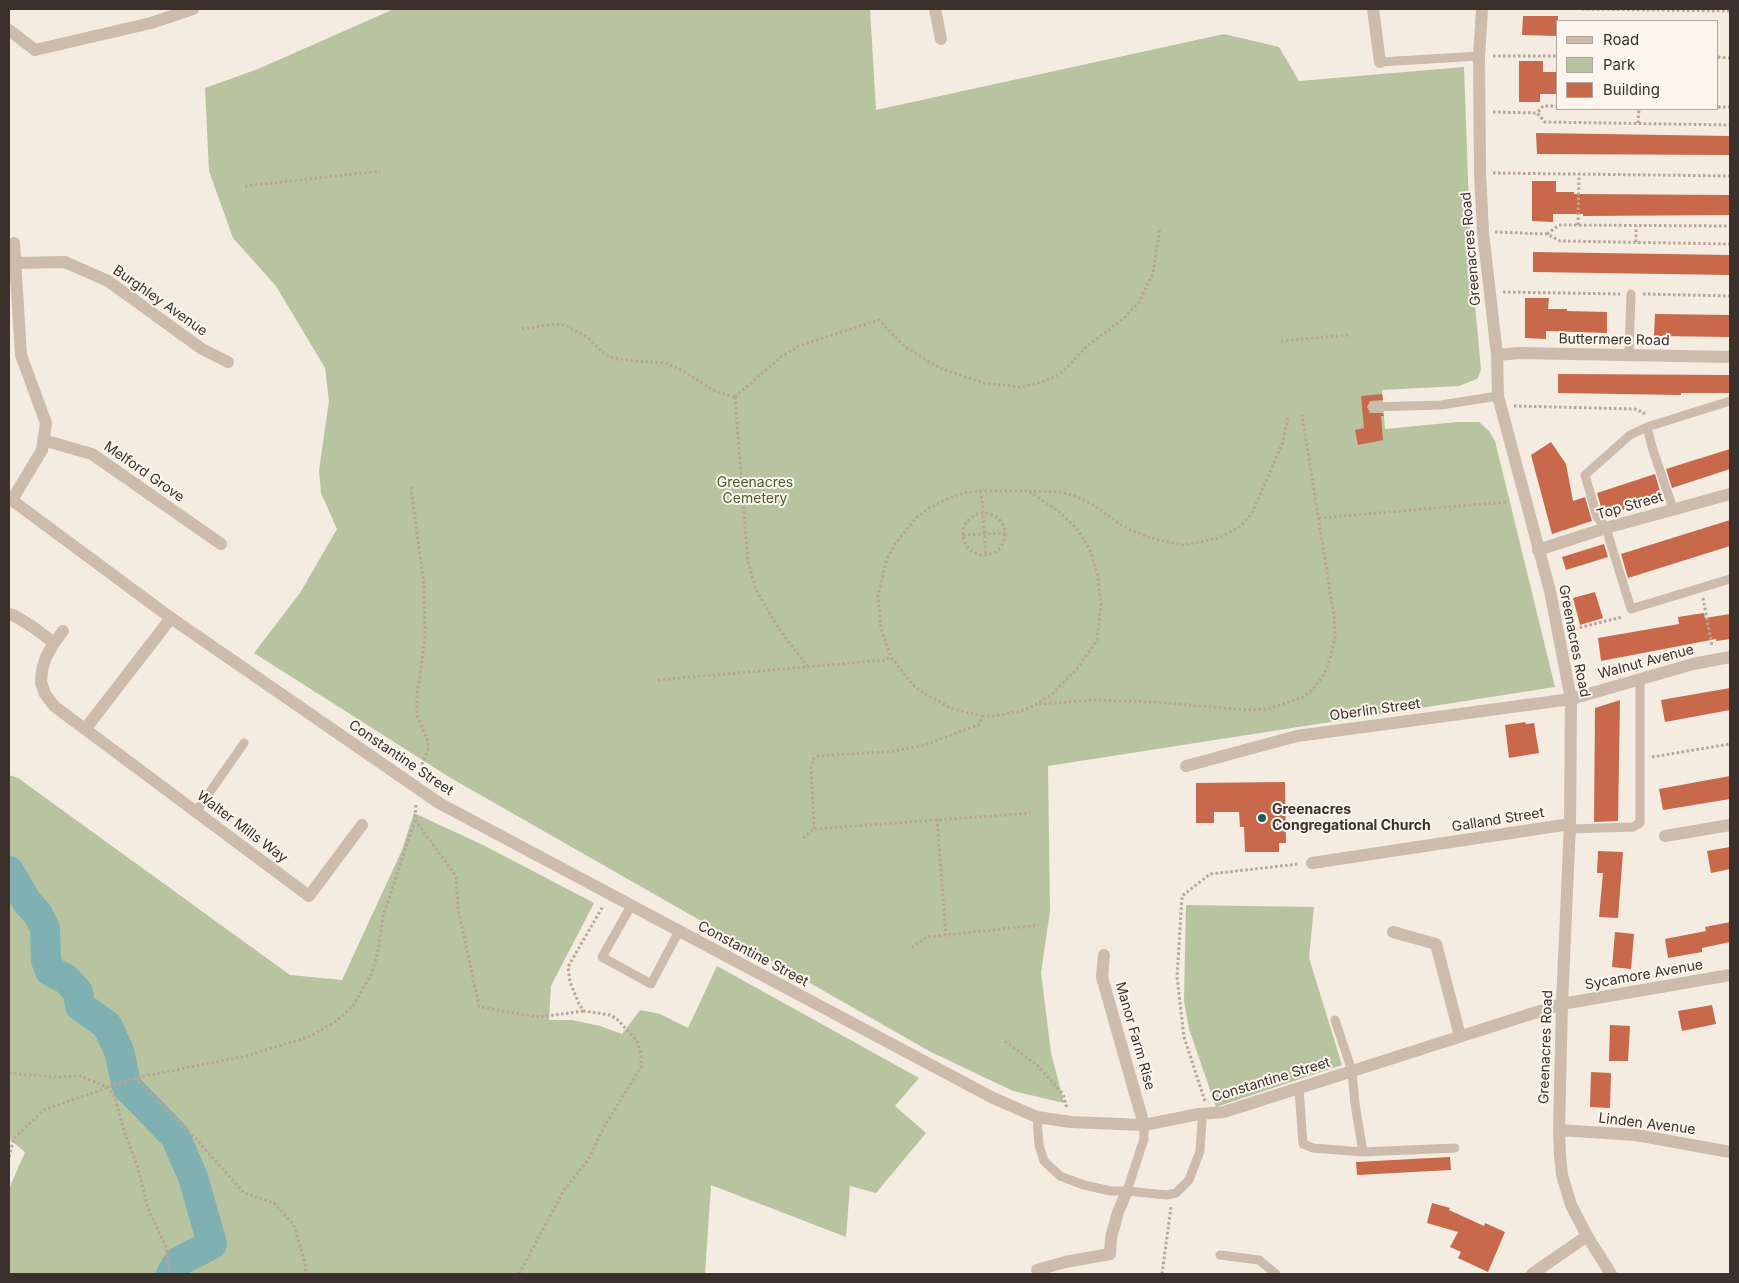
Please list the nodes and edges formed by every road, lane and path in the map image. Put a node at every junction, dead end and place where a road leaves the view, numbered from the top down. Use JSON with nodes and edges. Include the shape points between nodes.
{"nodes":[{"id":1,"x":193,"y":9,"type":"edge"},
{"id":2,"x":936,"y":9,"type":"edge"},
{"id":3,"x":1373,"y":9,"type":"edge"},
{"id":4,"x":1482,"y":9,"type":"edge"},
{"id":5,"x":1582,"y":9,"type":"edge"},
{"id":6,"x":1730,"y":11,"type":"edge"},
{"id":7,"x":9,"y":30,"type":"edge"},
{"id":8,"x":941,"y":39,"type":"dead end"},
{"id":9,"x":1479,"y":56,"type":"junction"},
{"id":10,"x":1556,"y":56,"type":"edge"},
{"id":11,"x":1380,"y":62,"type":"joint"},
{"id":12,"x":1556,"y":106,"type":"edge"},
{"id":13,"x":1639,"y":110,"type":"edge"},
{"id":14,"x":1479,"y":112,"type":"junction"},
{"id":15,"x":1537,"y":113,"type":"junction"},
{"id":16,"x":1638,"y":124,"type":"junction"},
{"id":17,"x":1730,"y":125,"type":"edge"},
{"id":18,"x":380,"y":171,"type":"dead end"},
{"id":19,"x":1480,"y":173,"type":"junction"},
{"id":20,"x":1579,"y":174,"type":"junction"},
{"id":21,"x":1730,"y":176,"type":"edge"},
{"id":22,"x":245,"y":186,"type":"dead end"},
{"id":23,"x":1578,"y":225,"type":"junction"},
{"id":24,"x":1636,"y":226,"type":"junction"},
{"id":25,"x":1730,"y":226,"type":"edge"},
{"id":26,"x":1160,"y":227,"type":"dead end"},
{"id":27,"x":1483,"y":232,"type":"junction"},
{"id":28,"x":1547,"y":234,"type":"junction"},
{"id":29,"x":1636,"y":242,"type":"junction"},
{"id":30,"x":14,"y":243,"type":"dead end"},
{"id":31,"x":1730,"y":244,"type":"edge"},
{"id":32,"x":16,"y":263,"type":"junction"},
{"id":33,"x":1489,"y":292,"type":"junction"},
{"id":34,"x":1631,"y":294,"type":"junction"},
{"id":35,"x":1730,"y":296,"type":"edge"},
{"id":36,"x":522,"y":329,"type":"dead end"},
{"id":37,"x":1349,"y":335,"type":"dead end"},
{"id":38,"x":1281,"y":341,"type":"dead end"},
{"id":39,"x":1497,"y":355,"type":"junction"},
{"id":40,"x":1629,"y":355,"type":"junction"},
{"id":41,"x":1730,"y":357,"type":"edge"},
{"id":42,"x":228,"y":362,"type":"dead end"},
{"id":43,"x":735,"y":397,"type":"junction"},
{"id":44,"x":1730,"y":401,"type":"edge"},
{"id":45,"x":1499,"y":402,"type":"junction"},
{"id":46,"x":1373,"y":407,"type":"dead end"},
{"id":47,"x":1302,"y":415,"type":"dead end"},
{"id":48,"x":1288,"y":416,"type":"dead end"},
{"id":49,"x":1647,"y":427,"type":"junction"},
{"id":50,"x":43,"y":440,"type":"junction"},
{"id":51,"x":411,"y":487,"type":"dead end"},
{"id":52,"x":980,"y":491,"type":"junction"},
{"id":53,"x":1028,"y":491,"type":"junction"},
{"id":54,"x":1730,"y":494,"type":"edge"},
{"id":55,"x":11,"y":499,"type":"edge"},
{"id":56,"x":1506,"y":502,"type":"dead end"},
{"id":57,"x":1672,"y":510,"type":"junction"},
{"id":58,"x":984,"y":513,"type":"junction"},
{"id":59,"x":1320,"y":518,"type":"junction"},
{"id":60,"x":1606,"y":528,"type":"junction"},
{"id":61,"x":1006,"y":533,"type":"junction"},
{"id":62,"x":984,"y":534,"type":"junction"},
{"id":63,"x":963,"y":535,"type":"junction"},
{"id":64,"x":221,"y":544,"type":"dead end"},
{"id":65,"x":1538,"y":550,"type":"junction"},
{"id":66,"x":986,"y":556,"type":"junction"},
{"id":67,"x":1730,"y":578,"type":"edge"},
{"id":68,"x":1700,"y":588,"type":"junction"},
{"id":69,"x":1631,"y":609,"type":"junction"},
{"id":70,"x":9,"y":614,"type":"edge"},
{"id":71,"x":171,"y":618,"type":"junction"},
{"id":72,"x":63,"y":632,"type":"dead end"},
{"id":73,"x":1559,"y":632,"type":"junction"},
{"id":74,"x":54,"y":643,"type":"junction"},
{"id":75,"x":891,"y":657,"type":"junction"},
{"id":76,"x":1730,"y":657,"type":"edge"},
{"id":77,"x":1715,"y":660,"type":"junction"},
{"id":78,"x":807,"y":666,"type":"junction"},
{"id":79,"x":1640,"y":679,"type":"junction"},
{"id":80,"x":658,"y":680,"type":"dead end"},
{"id":81,"x":1571,"y":698,"type":"junction"},
{"id":82,"x":1036,"y":704,"type":"junction"},
{"id":83,"x":982,"y":716,"type":"junction"},
{"id":84,"x":86,"y":728,"type":"junction"},
{"id":85,"x":244,"y":743,"type":"dead end"},
{"id":86,"x":1730,"y":744,"type":"edge"},
{"id":87,"x":1640,"y":759,"type":"junction"},
{"id":88,"x":1186,"y":766,"type":"dead end"},
{"id":89,"x":418,"y":788,"type":"junction"},
{"id":90,"x":196,"y":812,"type":"junction"},
{"id":91,"x":1031,"y":812,"type":"dead end"},
{"id":92,"x":937,"y":819,"type":"junction"},
{"id":93,"x":414,"y":820,"type":"junction"},
{"id":94,"x":362,"y":825,"type":"dead end"},
{"id":95,"x":1730,"y":825,"type":"edge"},
{"id":96,"x":1570,"y":826,"type":"junction"},
{"id":97,"x":814,"y":829,"type":"junction"},
{"id":98,"x":1665,"y":836,"type":"dead end"},
{"id":99,"x":803,"y":838,"type":"dead end"},
{"id":100,"x":1312,"y":863,"type":"joint"},
{"id":101,"x":610,"y":894,"type":"junction"},
{"id":102,"x":631,"y":906,"type":"junction"},
{"id":103,"x":1039,"y":925,"type":"dead end"},
{"id":104,"x":679,"y":931,"type":"junction"},
{"id":105,"x":1393,"y":932,"type":"dead end"},
{"id":106,"x":946,"y":935,"type":"junction"},
{"id":107,"x":912,"y":948,"type":"dead end"},
{"id":108,"x":1104,"y":955,"type":"dead end"},
{"id":109,"x":1730,"y":975,"type":"edge"},
{"id":110,"x":1562,"y":1004,"type":"junction"},
{"id":111,"x":584,"y":1011,"type":"junction"},
{"id":112,"x":1335,"y":1020,"type":"dead end"},
{"id":113,"x":1460,"y":1036,"type":"junction"},
{"id":114,"x":1005,"y":1041,"type":"dead end"},
{"id":115,"x":1352,"y":1071,"type":"junction"},
{"id":116,"x":9,"y":1073,"type":"edge"},
{"id":117,"x":135,"y":1078,"type":"junction"},
{"id":118,"x":107,"y":1087,"type":"junction"},
{"id":119,"x":1299,"y":1088,"type":"junction"},
{"id":120,"x":1037,"y":1117,"type":"junction"},
{"id":121,"x":1206,"y":1117,"type":"junction"},
{"id":122,"x":1071,"y":1122,"type":"junction"},
{"id":123,"x":1144,"y":1125,"type":"junction"},
{"id":124,"x":1559,"y":1130,"type":"junction"},
{"id":125,"x":1455,"y":1148,"type":"dead end"},
{"id":126,"x":1363,"y":1152,"type":"junction"},
{"id":127,"x":1730,"y":1152,"type":"edge"},
{"id":128,"x":9,"y":1157,"type":"edge"},
{"id":129,"x":1127,"y":1191,"type":"junction"},
{"id":130,"x":1171,"y":1201,"type":"dead end"},
{"id":131,"x":1587,"y":1236,"type":"junction"},
{"id":132,"x":1220,"y":1255,"type":"dead end"},
{"id":133,"x":1037,"y":1270,"type":"dead end"},
{"id":134,"x":170,"y":1274,"type":"edge"},
{"id":135,"x":306,"y":1274,"type":"edge"},
{"id":136,"x":519,"y":1274,"type":"edge"},
{"id":137,"x":1162,"y":1274,"type":"edge"},
{"id":138,"x":1276,"y":1274,"type":"edge"},
{"id":139,"x":1532,"y":1274,"type":"edge"},
{"id":140,"x":1611,"y":1274,"type":"edge"}],
"edges":[{"from":1,"to":7,"type":"street","via":[[151,23],[36,50]]},
{"from":2,"to":8,"type":"street"},
{"from":3,"to":11,"type":"street"},
{"from":4,"to":9,"type":"street","name":"Greenacres Road"},
{"from":5,"to":6,"type":"path"},
{"from":9,"to":10,"type":"path"},
{"from":9,"to":11,"type":"lane"},
{"from":9,"to":14,"type":"street","name":"Greenacres Road"},
{"from":12,"to":15,"type":"path","via":[[1543,106]]},
{"from":13,"to":16,"type":"path"},
{"from":14,"to":15,"type":"path"},
{"from":14,"to":19,"type":"street","name":"Greenacres Road"},
{"from":15,"to":16,"type":"path","via":[[1545,122]]},
{"from":16,"to":17,"type":"path"},
{"from":18,"to":22,"type":"path"},
{"from":19,"to":20,"type":"path"},
{"from":19,"to":27,"type":"street","name":"Greenacres Road"},
{"from":20,"to":21,"type":"path"},
{"from":20,"to":23,"type":"path"},
{"from":23,"to":24,"type":"path"},
{"from":23,"to":28,"type":"path","via":[[1559,225]]},
{"from":24,"to":25,"type":"path"},
{"from":24,"to":29,"type":"path"},
{"from":26,"to":43,"type":"path","via":[[1153,274],[1139,302],[1054,377],[1021,387],[983,383],[940,368],[905,347],[879,320],[799,346],[781,357]]},
{"from":27,"to":28,"type":"path"},
{"from":27,"to":33,"type":"street","name":"Greenacres Road"},
{"from":28,"to":29,"type":"path","via":[[1560,241]]},
{"from":29,"to":31,"type":"path"},
{"from":30,"to":32,"type":"street"},
{"from":32,"to":42,"type":"street","name":"Burghley Avenue","via":[[65,262],[108,281],[202,349]]},
{"from":32,"to":50,"type":"street","via":[[21,355],[46,423]]},
{"from":33,"to":34,"type":"path"},
{"from":33,"to":39,"type":"street","name":"Greenacres Road"},
{"from":34,"to":35,"type":"path"},
{"from":34,"to":40,"type":"lane"},
{"from":36,"to":43,"type":"path","via":[[556,324],[567,326],[587,336],[609,357],[665,363],[714,391]]},
{"from":37,"to":38,"type":"path"},
{"from":39,"to":40,"type":"street","name":"Buttermere Road"},
{"from":39,"to":45,"type":"street","name":"Greenacres Road"},
{"from":40,"to":41,"type":"street","name":"Buttermere Road"},
{"from":43,"to":78,"type":"path","via":[[748,562],[766,610]]},
{"from":44,"to":49,"type":"lane"},
{"from":45,"to":46,"type":"lane"},
{"from":45,"to":49,"type":"path","via":[[1635,409],[1644,413]]},
{"from":45,"to":65,"type":"street","name":"Greenacres Road"},
{"from":47,"to":59,"type":"path"},
{"from":48,"to":53,"type":"path","via":[[1283,442],[1252,512],[1241,526],[1219,538],[1184,545],[1157,540],[1123,526],[1090,503],[1072,495]]},
{"from":49,"to":57,"type":"lane"},
{"from":49,"to":60,"type":"lane","via":[[1630,435],[1585,475],[1597,517]]},
{"from":50,"to":55,"type":"street","via":[[42,450]]},
{"from":50,"to":64,"type":"street","name":"Melford Grove","via":[[92,454]]},
{"from":51,"to":89,"type":"path","via":[[424,586],[425,637],[417,716],[428,741],[422,764],[424,779]]},
{"from":52,"to":53,"type":"path"},
{"from":52,"to":58,"type":"path"},
{"from":52,"to":75,"type":"path","via":[[963,493],[929,508],[916,518],[894,545],[878,595],[881,629]]},
{"from":53,"to":82,"type":"path","via":[[1057,510],[1078,530],[1091,552],[1101,605],[1097,640],[1077,669],[1053,693]]},
{"from":54,"to":57,"type":"street","name":"Top Street"},
{"from":55,"to":71,"type":"street","name":"Constantine Street"},
{"from":56,"to":59,"type":"path"},
{"from":57,"to":60,"type":"street","name":"Top Street"},
{"from":58,"to":61,"type":"path","via":[[996,516]]},
{"from":58,"to":62,"type":"path"},
{"from":58,"to":63,"type":"path","via":[[971,517]]},
{"from":59,"to":82,"type":"path","via":[[1335,637],[1324,675],[1303,697],[1268,709],[1246,710],[1094,700]]},
{"from":60,"to":65,"type":"street","name":"Top Street"},
{"from":60,"to":69,"type":"lane"},
{"from":61,"to":62,"type":"path"},
{"from":61,"to":66,"type":"path","via":[[1002,546]]},
{"from":62,"to":63,"type":"path"},
{"from":62,"to":66,"type":"path"},
{"from":63,"to":66,"type":"path","via":[[964,542],[973,552]]},
{"from":65,"to":73,"type":"street","name":"Greenacres Road"},
{"from":67,"to":68,"type":"lane"},
{"from":68,"to":69,"type":"lane"},
{"from":68,"to":77,"type":"path"},
{"from":69,"to":73,"type":"path","via":[[1628,615]]},
{"from":70,"to":74,"type":"street","via":[[33,626]]},
{"from":71,"to":84,"type":"street"},
{"from":71,"to":89,"type":"street","name":"Constantine Street"},
{"from":72,"to":74,"type":"street","name":"Walter Mills Way"},
{"from":73,"to":81,"type":"street","name":"Greenacres Road"},
{"from":74,"to":84,"type":"street","name":"Walter Mills Way","via":[[42,670],[45,694],[54,706]]},
{"from":75,"to":78,"type":"path"},
{"from":75,"to":83,"type":"path","via":[[923,693],[953,709]]},
{"from":76,"to":77,"type":"street","name":"Walnut Avenue"},
{"from":77,"to":79,"type":"street","name":"Walnut Avenue"},
{"from":78,"to":80,"type":"path"},
{"from":79,"to":81,"type":"street","name":"Walnut Avenue"},
{"from":79,"to":87,"type":"lane"},
{"from":81,"to":88,"type":"street","name":"Oberlin Street","via":[[1297,736]]},
{"from":81,"to":96,"type":"street","name":"Greenacres Road"},
{"from":82,"to":83,"type":"path","via":[[1021,711]]},
{"from":83,"to":97,"type":"path","via":[[980,724],[925,745],[813,759]]},
{"from":84,"to":90,"type":"street","name":"Walter Mills Way"},
{"from":85,"to":90,"type":"lane"},
{"from":86,"to":87,"type":"path"},
{"from":87,"to":96,"type":"lane","via":[[1640,823],[1633,827]]},
{"from":89,"to":93,"type":"path"},
{"from":89,"to":101,"type":"street","name":"Constantine Street","via":[[438,803]]},
{"from":90,"to":94,"type":"street","name":"Walter Mills Way","via":[[309,896]]},
{"from":91,"to":92,"type":"path"},
{"from":92,"to":97,"type":"path"},
{"from":92,"to":106,"type":"path"},
{"from":93,"to":111,"type":"path","via":[[456,876],[458,908],[479,1006],[539,1017]]},
{"from":93,"to":117,"type":"path","via":[[383,916],[372,973],[353,1006],[311,1036],[246,1056]]},
{"from":95,"to":98,"type":"street"},
{"from":96,"to":100,"type":"street","name":"Galland Street"},
{"from":96,"to":110,"type":"street","name":"Greenacres Road"},
{"from":97,"to":99,"type":"path"},
{"from":100,"to":121,"type":"path","via":[[1210,874],[1182,896],[1177,977],[1184,1037],[1199,1078]]},
{"from":101,"to":102,"type":"street","name":"Constantine Street"},
{"from":101,"to":111,"type":"path","via":[[568,968],[570,982]]},
{"from":102,"to":104,"type":"street","name":"Constantine Street"},
{"from":102,"to":104,"type":"lane","via":[[602,957],[651,984]]},
{"from":103,"to":106,"type":"path"},
{"from":104,"to":120,"type":"street","name":"Constantine Street","via":[[992,1098]]},
{"from":105,"to":113,"type":"street","via":[[1436,944]]},
{"from":106,"to":107,"type":"path","via":[[927,937]]},
{"from":108,"to":123,"type":"street","name":"Manor Farm Rise","via":[[1102,977]]},
{"from":109,"to":110,"type":"street","name":"Sycamore Avenue"},
{"from":110,"to":113,"type":"street","name":"Constantine Street"},
{"from":110,"to":124,"type":"street","name":"Greenacres Road"},
{"from":111,"to":136,"type":"path","via":[[617,1019],[637,1041],[641,1067],[588,1160],[564,1190]]},
{"from":112,"to":115,"type":"lane"},
{"from":113,"to":115,"type":"street","name":"Constantine Street"},
{"from":114,"to":122,"type":"path","via":[[1038,1066],[1063,1094]]},
{"from":115,"to":119,"type":"street","name":"Constantine Street"},
{"from":115,"to":126,"type":"lane"},
{"from":116,"to":118,"type":"path","via":[[80,1076]]},
{"from":117,"to":118,"type":"path"},
{"from":117,"to":135,"type":"path","via":[[244,1193],[274,1203],[294,1225]]},
{"from":118,"to":128,"type":"path","via":[[44,1110],[14,1138]]},
{"from":118,"to":134,"type":"path","via":[[115,1097],[148,1208],[166,1248]]},
{"from":119,"to":121,"type":"street","name":"Constantine Street"},
{"from":119,"to":126,"type":"lane","via":[[1303,1144],[1313,1148]]},
{"from":120,"to":122,"type":"street","name":"Constantine Street"},
{"from":120,"to":129,"type":"lane","via":[[1044,1161],[1060,1176],[1084,1186]]},
{"from":121,"to":123,"type":"street","name":"Constantine Street"},
{"from":121,"to":129,"type":"lane","via":[[1200,1151],[1188,1180],[1176,1193]]},
{"from":122,"to":123,"type":"street","name":"Constantine Street"},
{"from":123,"to":129,"type":"lane","via":[[1144,1139]]},
{"from":124,"to":127,"type":"street","name":"Linden Avenue","via":[[1636,1135]]},
{"from":124,"to":131,"type":"street","name":"Greenacres Road","via":[[1566,1192]]},
{"from":125,"to":126,"type":"lane"},
{"from":129,"to":133,"type":"street","via":[[1118,1212],[1110,1254]]},
{"from":130,"to":137,"type":"path"},
{"from":131,"to":139,"type":"street"},
{"from":131,"to":140,"type":"street","name":"Greenacres Road"},
{"from":132,"to":138,"type":"lane","via":[[1259,1260]]}]}
